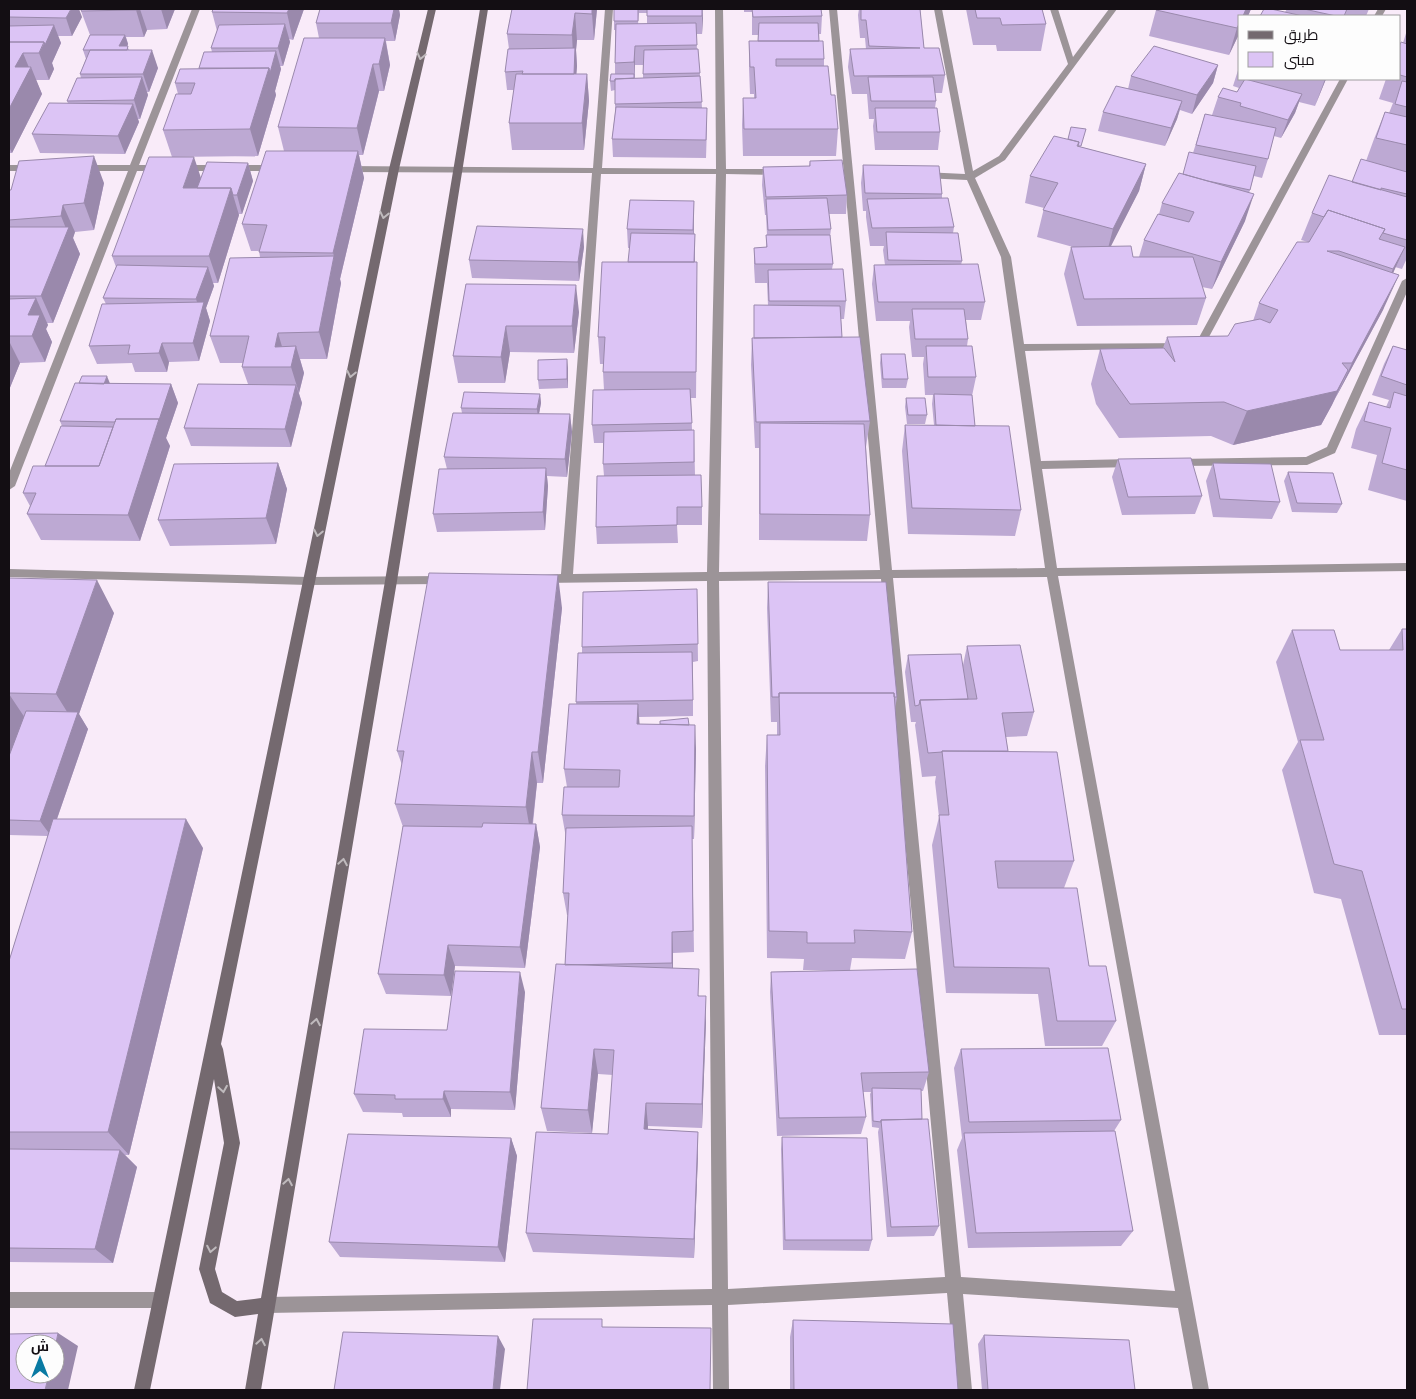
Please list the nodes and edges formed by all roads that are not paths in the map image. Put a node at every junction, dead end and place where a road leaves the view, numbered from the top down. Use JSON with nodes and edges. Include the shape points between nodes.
{"nodes":[{"id":1,"x":196,"y":9,"type":"edge"},
{"id":2,"x":432,"y":9,"type":"edge"},
{"id":3,"x":484,"y":9,"type":"edge"},
{"id":4,"x":609,"y":9,"type":"edge"},
{"id":5,"x":719,"y":9,"type":"edge"},
{"id":6,"x":833,"y":9,"type":"edge"},
{"id":7,"x":938,"y":9,"type":"edge"},
{"id":8,"x":1054,"y":9,"type":"edge"},
{"id":9,"x":1113,"y":9,"type":"edge"},
{"id":10,"x":1071,"y":63,"type":"junction"},
{"id":11,"x":1343,"y":80,"type":"edge"},
{"id":12,"x":133,"y":167,"type":"junction"},
{"id":13,"x":9,"y":168,"type":"edge"},
{"id":14,"x":47,"y":168,"type":"edge"},
{"id":15,"x":76,"y":168,"type":"edge"},
{"id":16,"x":288,"y":168,"type":"edge"},
{"id":17,"x":336,"y":169,"type":"edge"},
{"id":18,"x":394,"y":169,"type":"junction"},
{"id":19,"x":456,"y":169,"type":"junction"},
{"id":20,"x":596,"y":170,"type":"junction"},
{"id":21,"x":720,"y":171,"type":"junction"},
{"id":22,"x":789,"y":172,"type":"edge"},
{"id":23,"x":914,"y":175,"type":"edge"},
{"id":24,"x":970,"y":177,"type":"junction"},
{"id":25,"x":1407,"y":281,"type":"edge"},
{"id":26,"x":1018,"y":348,"type":"junction"},
{"id":27,"x":1142,"y":463,"type":"edge"},
{"id":28,"x":1162,"y":463,"type":"edge"},
{"id":29,"x":1036,"y":465,"type":"junction"},
{"id":30,"x":9,"y":486,"type":"edge"},
{"id":31,"x":1407,"y":567,"type":"edge"},
{"id":32,"x":9,"y":573,"type":"edge"},
{"id":33,"x":887,"y":573,"type":"junction"},
{"id":34,"x":1052,"y":574,"type":"junction"},
{"id":35,"x":713,"y":577,"type":"junction"},
{"id":36,"x":567,"y":578,"type":"junction"},
{"id":37,"x":528,"y":579,"type":"edge"},
{"id":38,"x":459,"y":580,"type":"edge"},
{"id":39,"x":308,"y":581,"type":"junction"},
{"id":40,"x":391,"y":581,"type":"junction"},
{"id":41,"x":215,"y":1041,"type":"junction"},
{"id":42,"x":954,"y":1285,"type":"junction"},
{"id":43,"x":721,"y":1298,"type":"junction"},
{"id":44,"x":9,"y":1300,"type":"edge"},
{"id":45,"x":160,"y":1300,"type":"junction"},
{"id":46,"x":1184,"y":1300,"type":"junction"},
{"id":47,"x":267,"y":1305,"type":"junction"},
{"id":48,"x":142,"y":1390,"type":"edge"},
{"id":49,"x":253,"y":1390,"type":"edge"},
{"id":50,"x":721,"y":1390,"type":"edge"},
{"id":51,"x":964,"y":1390,"type":"edge"},
{"id":52,"x":1201,"y":1390,"type":"edge"}],
"edges":[{"from":1,"to":12,"type":"street"},
{"from":2,"to":18,"type":"street","one_way":true},
{"from":3,"to":19,"type":"street"},
{"from":4,"to":20,"type":"street"},
{"from":5,"to":21,"type":"street"},
{"from":6,"to":33,"type":"street"},
{"from":7,"to":24,"type":"street"},
{"from":8,"to":10,"type":"street"},
{"from":9,"to":10,"type":"street"},
{"from":10,"to":24,"type":"street","via":[[1002,158]]},
{"from":11,"to":26,"type":"street","via":[[1199,346]]},
{"from":12,"to":15,"type":"street"},
{"from":12,"to":16,"type":"street"},
{"from":12,"to":30,"type":"street"},
{"from":13,"to":14,"type":"street"},
{"from":17,"to":18,"type":"street"},
{"from":18,"to":19,"type":"street"},
{"from":18,"to":39,"type":"street","one_way":true},
{"from":19,"to":20,"type":"street"},
{"from":19,"to":40,"type":"street"},
{"from":20,"to":21,"type":"street"},
{"from":20,"to":36,"type":"street"},
{"from":21,"to":22,"type":"street"},
{"from":21,"to":35,"type":"street"},
{"from":23,"to":24,"type":"street"},
{"from":24,"to":26,"type":"street","via":[[1006,257]]},
{"from":25,"to":28,"type":"street","via":[[1331,450],[1307,461]]},
{"from":26,"to":29,"type":"street"},
{"from":27,"to":29,"type":"street"},
{"from":29,"to":34,"type":"street"},
{"from":31,"to":34,"type":"street"},
{"from":32,"to":39,"type":"street"},
{"from":33,"to":34,"type":"street"},
{"from":33,"to":35,"type":"street"},
{"from":33,"to":42,"type":"street"},
{"from":34,"to":46,"type":"street"},
{"from":35,"to":36,"type":"street"},
{"from":35,"to":43,"type":"street"},
{"from":36,"to":37,"type":"street"},
{"from":38,"to":40,"type":"street"},
{"from":39,"to":40,"type":"street"},
{"from":39,"to":41,"type":"street"},
{"from":47,"to":40,"type":"street","one_way":true},
{"from":41,"to":45,"type":"street"},
{"from":41,"to":47,"type":"street","one_way":true,"via":[[232,1143],[207,1269],[216,1296],[235,1309]]},
{"from":42,"to":43,"type":"street"},
{"from":42,"to":46,"type":"street"},
{"from":42,"to":51,"type":"street"},
{"from":43,"to":47,"type":"street"},
{"from":43,"to":50,"type":"street"},
{"from":44,"to":45,"type":"street"},
{"from":45,"to":48,"type":"street"},
{"from":46,"to":52,"type":"street"},
{"from":49,"to":47,"type":"street","one_way":true}]}
